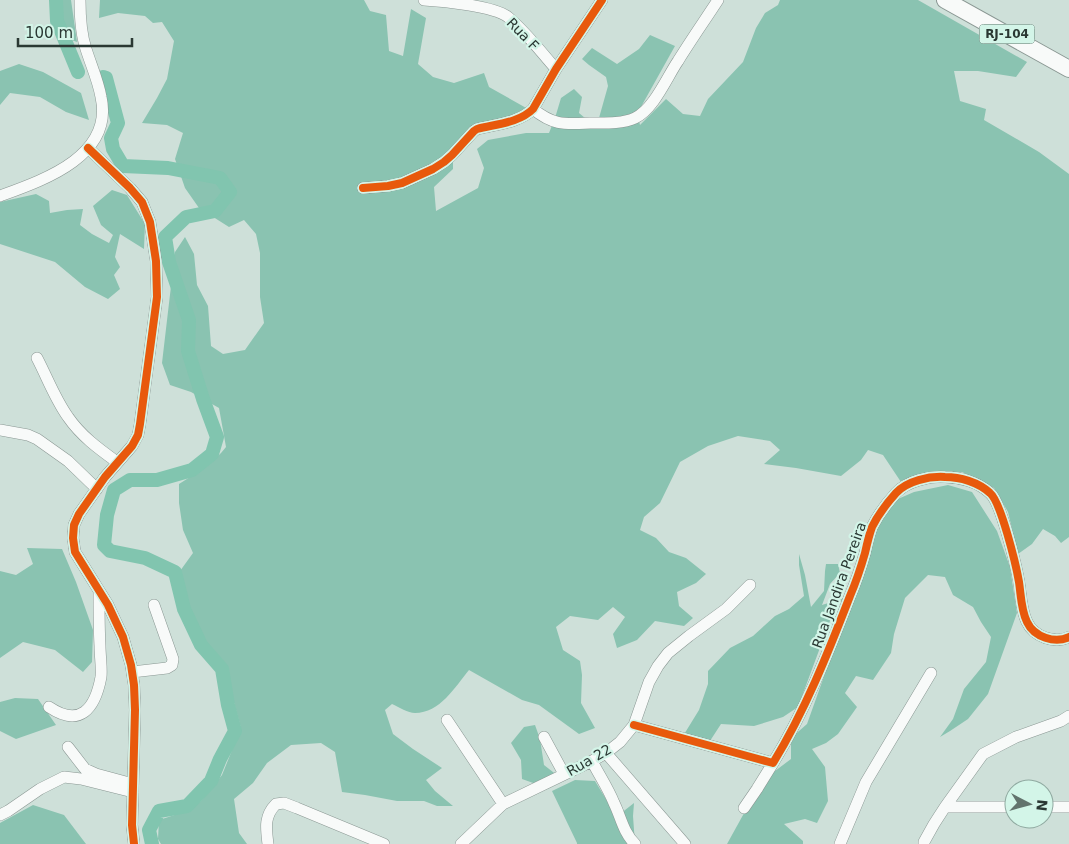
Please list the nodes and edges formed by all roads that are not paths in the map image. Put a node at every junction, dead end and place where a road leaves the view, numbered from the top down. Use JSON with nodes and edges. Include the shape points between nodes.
{"nodes":[{"id":1,"x":80,"y":0,"type":"edge"},
{"id":2,"x":424,"y":0,"type":"edge"},
{"id":3,"x":602,"y":0,"type":"edge"},
{"id":4,"x":718,"y":0,"type":"edge"},
{"id":5,"x":945,"y":0,"type":"edge"},
{"id":6,"x":966,"y":0,"type":"edge"},
{"id":7,"x":1069,"y":57,"type":"edge"},
{"id":8,"x":1069,"y":68,"type":"edge"},
{"id":9,"x":556,"y":69,"type":"junction"},
{"id":10,"x":533,"y":109,"type":"junction"},
{"id":11,"x":88,"y":148,"type":"junction"},
{"id":12,"x":363,"y":188,"type":"dead end"},
{"id":13,"x":0,"y":196,"type":"edge"},
{"id":14,"x":37,"y":358,"type":"dead end"},
{"id":15,"x":0,"y":430,"type":"edge"},
{"id":16,"x":117,"y":462,"type":"junction"},
{"id":17,"x":97,"y":488,"type":"junction"},
{"id":18,"x":750,"y":585,"type":"dead end"},
{"id":19,"x":99,"y":592,"type":"junction"},
{"id":20,"x":154,"y":605,"type":"dead end"},
{"id":21,"x":1069,"y":637,"type":"edge"},
{"id":22,"x":132,"y":672,"type":"junction"},
{"id":23,"x":931,"y":673,"type":"dead end"},
{"id":24,"x":49,"y":707,"type":"dead end"},
{"id":25,"x":447,"y":720,"type":"dead end"},
{"id":26,"x":1066,"y":720,"type":"edge"},
{"id":27,"x":634,"y":725,"type":"junction"},
{"id":28,"x":544,"y":737,"type":"dead end"},
{"id":29,"x":68,"y":747,"type":"dead end"},
{"id":30,"x":606,"y":753,"type":"junction"},
{"id":31,"x":592,"y":761,"type":"junction"},
{"id":32,"x":773,"y":763,"type":"junction"},
{"id":33,"x":564,"y":774,"type":"junction"},
{"id":34,"x":133,"y":788,"type":"junction"},
{"id":35,"x":503,"y":804,"type":"junction"},
{"id":36,"x":945,"y":807,"type":"junction"},
{"id":37,"x":1004,"y":807,"type":"edge"},
{"id":38,"x":1054,"y":807,"type":"edge"},
{"id":39,"x":1069,"y":807,"type":"edge"},
{"id":40,"x":744,"y":808,"type":"dead end"},
{"id":41,"x":0,"y":815,"type":"edge"},
{"id":42,"x":924,"y":843,"type":"edge"},
{"id":43,"x":134,"y":844,"type":"edge"},
{"id":44,"x":268,"y":844,"type":"edge"},
{"id":45,"x":384,"y":844,"type":"edge"},
{"id":46,"x":461,"y":844,"type":"edge"},
{"id":47,"x":635,"y":844,"type":"edge"},
{"id":48,"x":685,"y":844,"type":"edge"},
{"id":49,"x":840,"y":844,"type":"edge"}],
"edges":[{"from":1,"to":11,"type":"street","via":[[85,48],[102,98],[103,113],[101,128]]},
{"from":2,"to":9,"type":"street","name":"Rua F","via":[[446,1],[507,16]]},
{"from":3,"to":9,"type":"street"},
{"from":4,"to":10,"type":"street","via":[[653,101],[636,118],[568,124],[548,120]]},
{"from":5,"to":8,"type":"highway","number":"RJ-104"},
{"from":6,"to":7,"type":"highway","number":"RJ-104"},
{"from":9,"to":10,"type":"street"},
{"from":10,"to":12,"type":"street","via":[[511,121],[477,128],[452,155],[433,169],[402,183]]},
{"from":11,"to":13,"type":"street","via":[[71,164]]},
{"from":11,"to":16,"type":"street","via":[[142,202],[150,222],[156,261],[157,297],[138,435]]},
{"from":14,"to":16,"type":"street","via":[[67,416],[81,433]]},
{"from":15,"to":17,"type":"street","via":[[37,439],[68,461]]},
{"from":16,"to":17,"type":"street"},
{"from":17,"to":19,"type":"street","via":[[79,514],[73,538],[76,552]]},
{"from":18,"to":27,"type":"street","name":"Rua 22","via":[[726,609],[668,653],[650,682]]},
{"from":19,"to":22,"type":"street","via":[[123,637]]},
{"from":19,"to":24,"type":"street","via":[[101,676],[94,702],[84,713],[76,716],[66,716]]},
{"from":20,"to":22,"type":"street","via":[[173,659],[172,666]]},
{"from":21,"to":32,"type":"street","name":"Rua Jandira Pereira","via":[[1048,639],[1027,624],[1012,552],[992,493],[956,477],[934,476],[906,485],[896,493],[872,528],[837,631],[806,702]]},
{"from":22,"to":34,"type":"street","via":[[135,710]]},
{"from":23,"to":49,"type":"street","via":[[866,782]]},
{"from":25,"to":35,"type":"street"},
{"from":26,"to":36,"type":"street","via":[[1016,736],[983,754]]},
{"from":27,"to":30,"type":"street","name":"Rua 22"},
{"from":27,"to":32,"type":"street"},
{"from":28,"to":33,"type":"street"},
{"from":29,"to":34,"type":"street","via":[[85,769]]},
{"from":30,"to":31,"type":"street","name":"Rua 22"},
{"from":30,"to":48,"type":"street"},
{"from":31,"to":33,"type":"street","name":"Rua 22"},
{"from":31,"to":47,"type":"street"},
{"from":32,"to":40,"type":"street","name":"Rua Jandira Pereira"},
{"from":33,"to":35,"type":"street","name":"Rua 22"},
{"from":34,"to":41,"type":"street","via":[[64,777],[40,788]]},
{"from":34,"to":43,"type":"street"},
{"from":35,"to":46,"type":"street","name":"Rua 22"},
{"from":36,"to":37,"type":"street"},
{"from":36,"to":42,"type":"street"},
{"from":38,"to":39,"type":"street"},
{"from":44,"to":45,"type":"street","via":[[266,821],[270,810],[276,804],[284,803]]}]}
